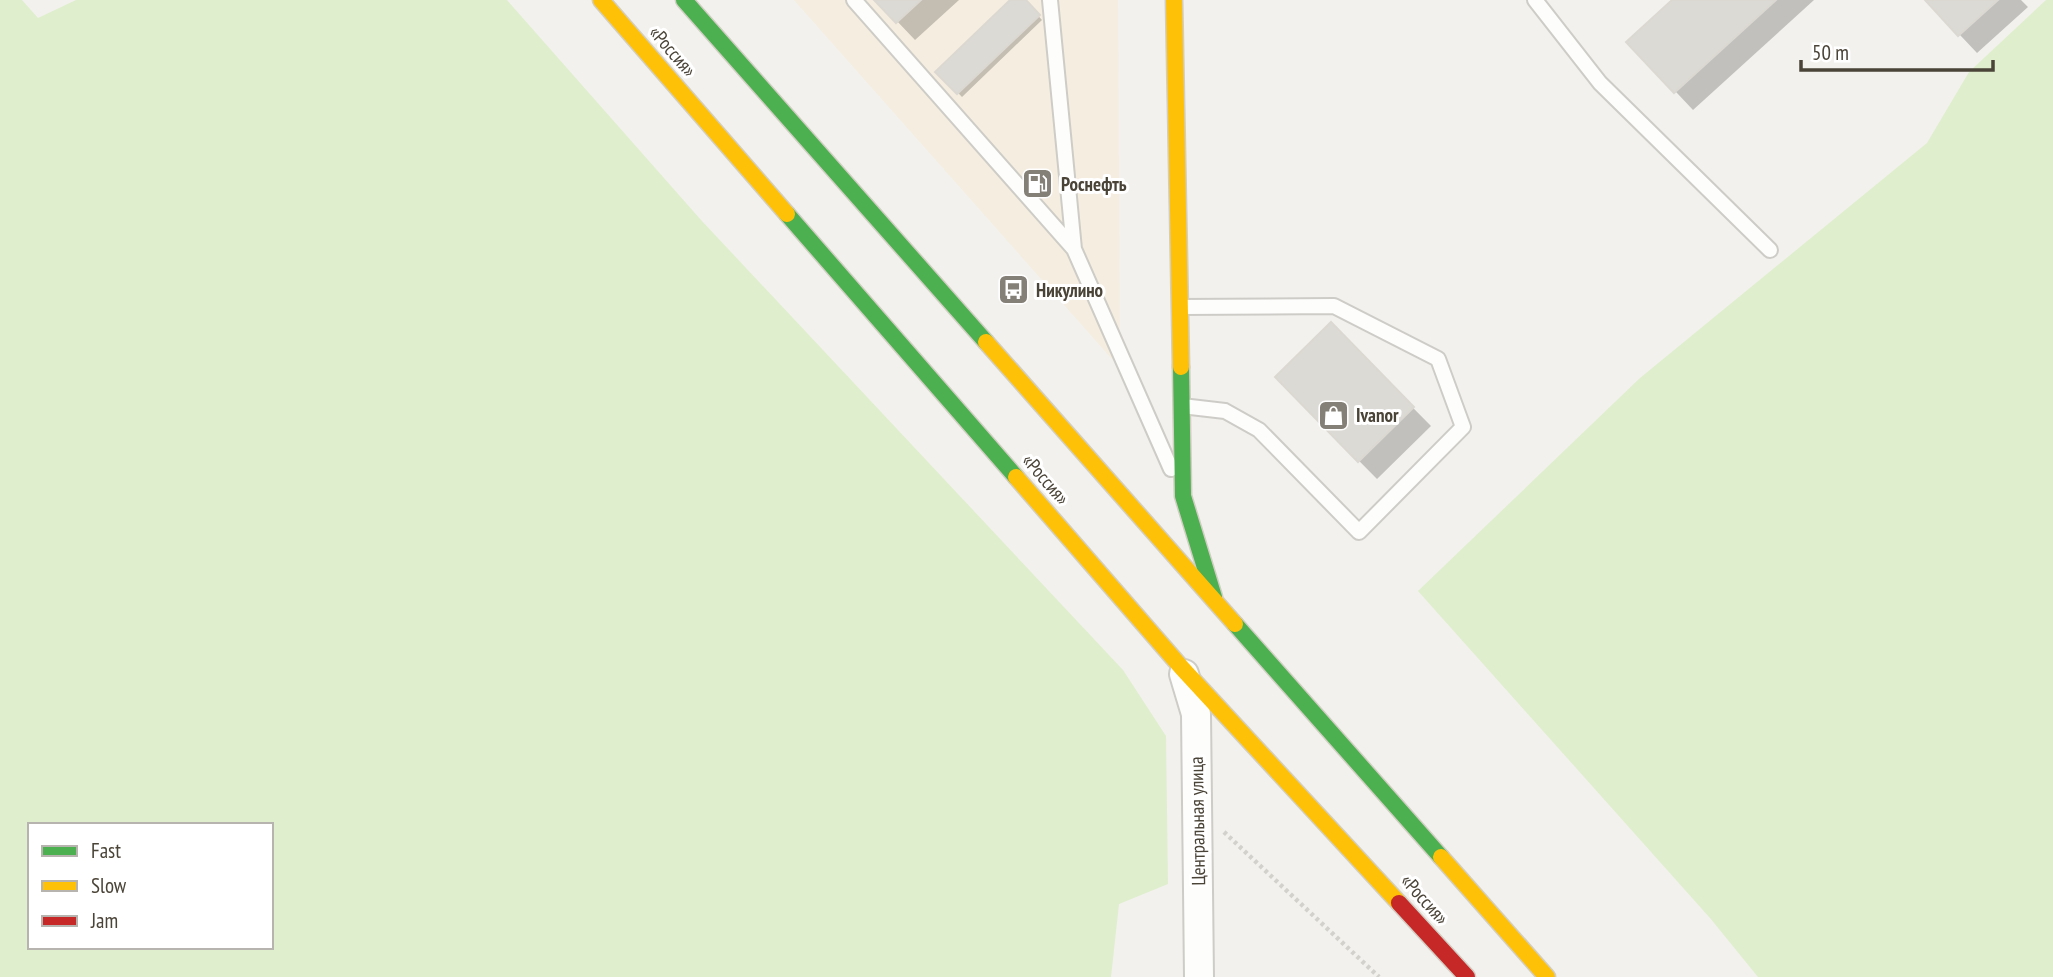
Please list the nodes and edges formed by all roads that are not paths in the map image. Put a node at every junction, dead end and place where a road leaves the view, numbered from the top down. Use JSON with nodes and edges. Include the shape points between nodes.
{"nodes":[{"id":1,"x":601,"y":0,"type":"edge"},
{"id":2,"x":684,"y":0,"type":"edge"},
{"id":3,"x":854,"y":0,"type":"edge"},
{"id":4,"x":1050,"y":0,"type":"edge"},
{"id":5,"x":1174,"y":0,"type":"edge"},
{"id":6,"x":1535,"y":0,"type":"edge"},
{"id":7,"x":1074,"y":249,"type":"junction"},
{"id":8,"x":1770,"y":250,"type":"dead end"},
{"id":9,"x":1179,"y":307,"type":"junction"},
{"id":10,"x":1181,"y":406,"type":"junction"},
{"id":11,"x":1183,"y":496,"type":"junction"},
{"id":12,"x":1214,"y":597,"type":"junction"},
{"id":13,"x":1181,"y":667,"type":"junction"},
{"id":14,"x":1199,"y":977,"type":"edge"},
{"id":15,"x":1467,"y":977,"type":"edge"},
{"id":16,"x":1547,"y":977,"type":"edge"}],
"edges":[{"from":1,"to":13,"type":"main road","name":"«Россия»"},
{"from":2,"to":12,"type":"main road","name":"«Россия»"},
{"from":3,"to":7,"type":"lane"},
{"from":4,"to":7,"type":"lane"},
{"from":5,"to":9,"type":"main road"},
{"from":6,"to":8,"type":"lane","via":[[1600,83]]},
{"from":7,"to":11,"type":"lane"},
{"from":9,"to":10,"type":"main road"},
{"from":9,"to":10,"type":"lane","via":[[1334,306],[1438,359],[1463,428],[1359,532],[1259,430],[1225,411]]},
{"from":10,"to":11,"type":"main road"},
{"from":11,"to":12,"type":"main road"},
{"from":12,"to":16,"type":"main road","name":"«Россия»"},
{"from":13,"to":14,"type":"street","name":"Центральная улица","via":[[1196,714]]},
{"from":13,"to":15,"type":"main road","name":"«Россия»"}]}
